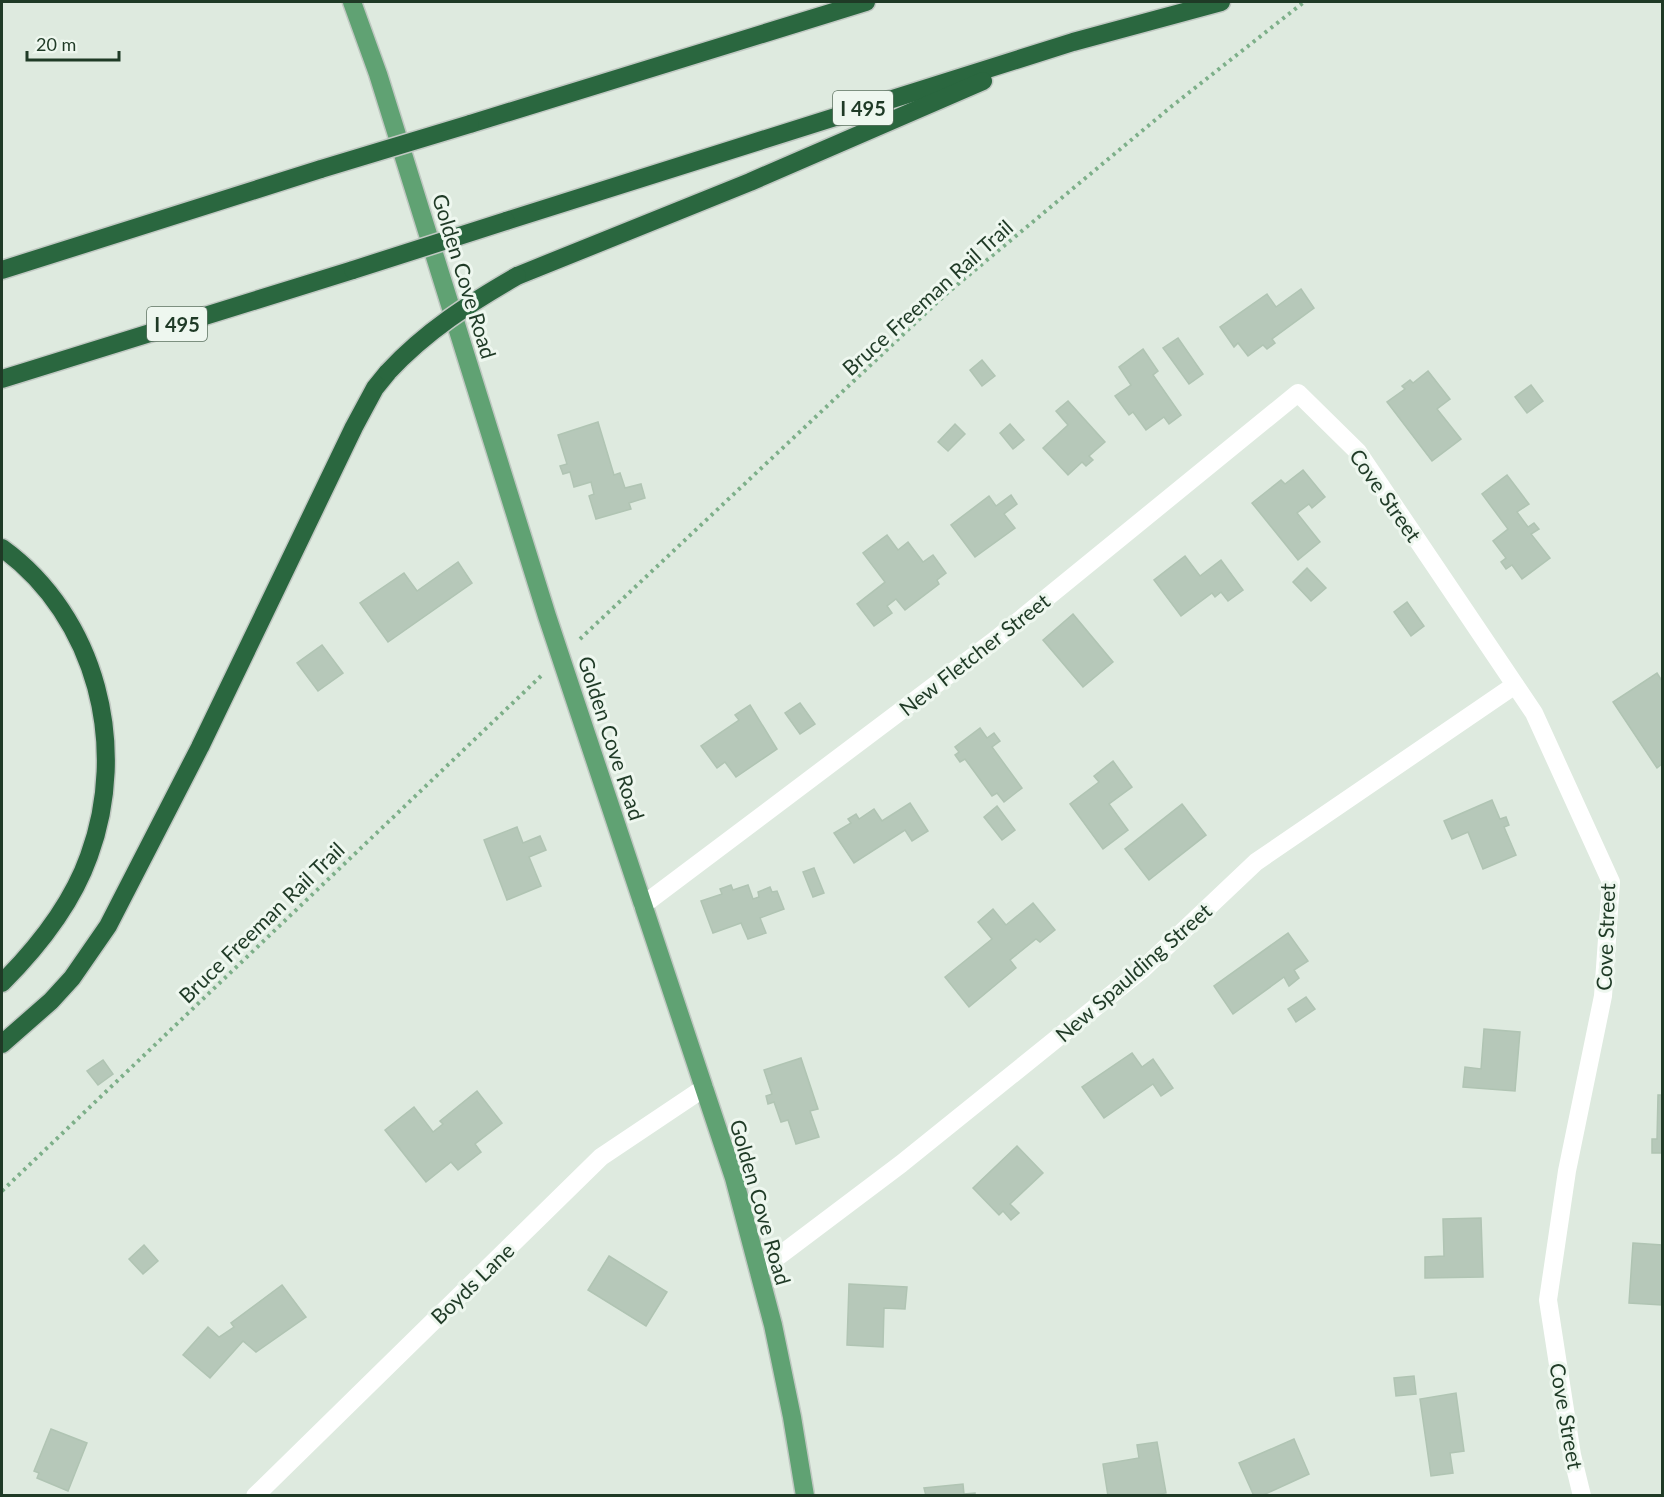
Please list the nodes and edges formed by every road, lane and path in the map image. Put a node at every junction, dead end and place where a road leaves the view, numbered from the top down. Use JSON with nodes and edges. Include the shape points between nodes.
{"nodes":[{"id":1,"x":352,"y":2,"type":"edge"},
{"id":2,"x":866,"y":2,"type":"edge"},
{"id":3,"x":1221,"y":2,"type":"edge"},
{"id":4,"x":1304,"y":2,"type":"edge"},
{"id":5,"x":1072,"y":42,"type":"junction"},
{"id":6,"x":2,"y":270,"type":"edge"},
{"id":7,"x":2,"y":379,"type":"edge"},
{"id":8,"x":1298,"y":393,"type":"joint"},
{"id":9,"x":2,"y":548,"type":"edge"},
{"id":10,"x":586,"y":633,"type":"dead end"},
{"id":11,"x":542,"y":675,"type":"dead end"},
{"id":12,"x":1515,"y":685,"type":"junction"},
{"id":13,"x":643,"y":905,"type":"junction"},
{"id":14,"x":2,"y":982,"type":"edge"},
{"id":15,"x":2,"y":1044,"type":"edge"},
{"id":16,"x":704,"y":1088,"type":"junction"},
{"id":17,"x":2,"y":1191,"type":"edge"},
{"id":18,"x":759,"y":1271,"type":"junction"},
{"id":19,"x":255,"y":1496,"type":"edge"},
{"id":20,"x":805,"y":1496,"type":"edge"},
{"id":21,"x":1582,"y":1496,"type":"edge"}],
"edges":[{"from":1,"to":13,"type":"main road","name":"Golden Cove Road"},
{"from":2,"to":6,"type":"highway","bridge":true},
{"from":3,"to":5,"type":"highway","number":"I 495"},
{"from":4,"to":10,"type":"path","name":"Bruce Freeman Rail Trail","via":[[1172,106],[945,296]]},
{"from":5,"to":7,"type":"highway","number":"I 495","bridge":true},
{"from":5,"to":15,"type":"highway","bridge":true,"via":[[750,182],[517,276],[453,315],[420,341],[375,388],[354,427],[200,747],[108,926],[72,978]]},
{"from":8,"to":12,"type":"street","name":"Cove Street","via":[[1358,452]]},
{"from":8,"to":13,"type":"street","name":"New Fletcher Street","via":[[995,640]]},
{"from":9,"to":14,"type":"highway","via":[[43,587],[74,629],[98,693],[107,760],[98,830],[78,882],[44,935]]},
{"from":11,"to":17,"type":"path","name":"Bruce Freeman Rail Trail"},
{"from":12,"to":18,"type":"street","name":"New Spaulding Street","via":[[1256,862],[1143,969],[900,1164]]},
{"from":12,"to":21,"type":"street","name":"Cove Street","via":[[1534,713],[1611,882],[1603,996],[1567,1171],[1548,1300]]},
{"from":13,"to":16,"type":"main road","name":"Golden Cove Road"},
{"from":16,"to":18,"type":"main road","name":"Golden Cove Road"},
{"from":16,"to":19,"type":"street","name":"Boyds Lane","via":[[601,1157]]},
{"from":18,"to":20,"type":"main road","name":"Golden Cove Road"}]}
